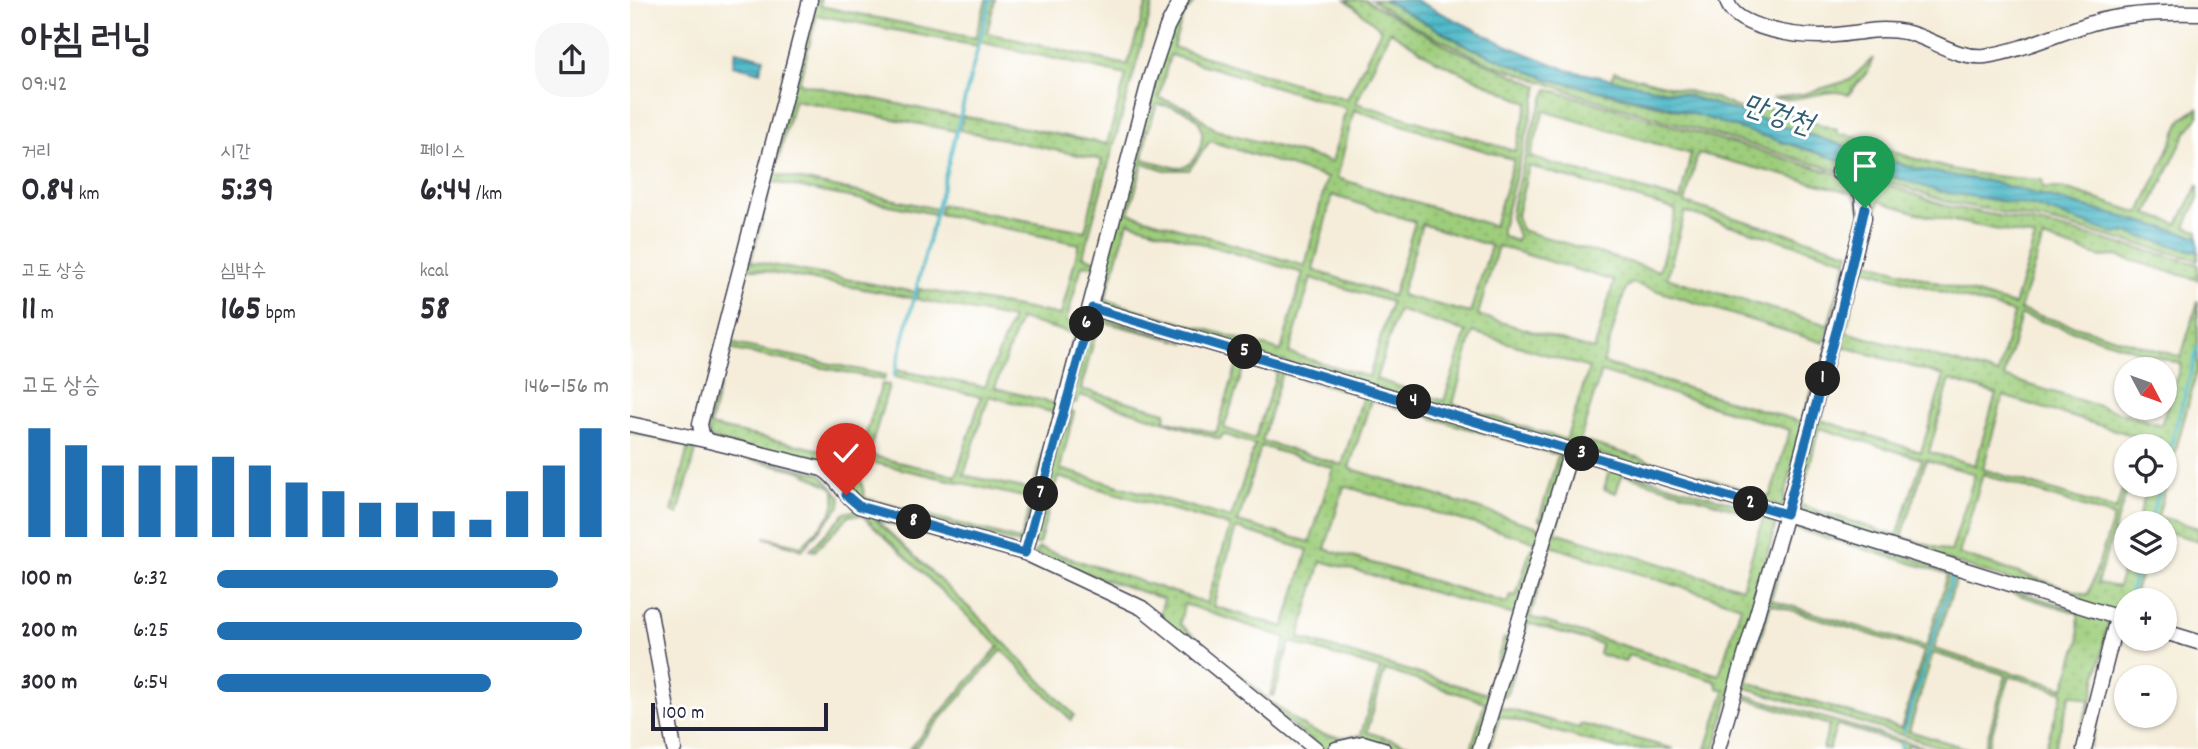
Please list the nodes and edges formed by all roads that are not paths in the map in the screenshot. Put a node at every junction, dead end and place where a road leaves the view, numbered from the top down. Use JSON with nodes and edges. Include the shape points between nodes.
{"nodes":[{"id":1,"x":810,"y":0,"type":"edge"},
{"id":2,"x":1181,"y":0,"type":"edge"},
{"id":3,"x":1727,"y":0,"type":"edge"},
{"id":4,"x":2198,"y":13,"type":"edge"},
{"id":5,"x":1838,"y":172,"type":"dead end"},
{"id":6,"x":1092,"y":308,"type":"junction"},
{"id":7,"x":630,"y":424,"type":"edge"},
{"id":8,"x":709,"y":441,"type":"junction"},
{"id":9,"x":1571,"y":451,"type":"junction"},
{"id":10,"x":1786,"y":514,"type":"junction"},
{"id":11,"x":1025,"y":553,"type":"junction"},
{"id":12,"x":650,"y":613,"type":"dead end"},
{"id":13,"x":2114,"y":616,"type":"edge"},
{"id":14,"x":2177,"y":636,"type":"edge"},
{"id":15,"x":2198,"y":642,"type":"edge"},
{"id":16,"x":2114,"y":646,"type":"edge"},
{"id":17,"x":674,"y":749,"type":"edge"},
{"id":18,"x":1316,"y":749,"type":"edge"},
{"id":19,"x":1336,"y":749,"type":"edge"},
{"id":20,"x":1383,"y":749,"type":"edge"},
{"id":21,"x":1480,"y":749,"type":"edge"},
{"id":22,"x":1718,"y":749,"type":"edge"},
{"id":23,"x":2084,"y":749,"type":"edge"}],
"edges":[{"from":1,"to":8,"type":"street","via":[[700,424]]},
{"from":2,"to":6,"type":"street","via":[[1150,78]]},
{"from":3,"to":4,"type":"street","via":[[1735,16],[1766,27],[1819,36],[1888,30],[1973,57],[2023,47],[2113,18],[2171,11]]},
{"from":5,"to":10,"type":"street","via":[[1861,193],[1864,218]]},
{"from":6,"to":9,"type":"street"},
{"from":6,"to":11,"type":"street"},
{"from":7,"to":8,"type":"street"},
{"from":8,"to":11,"type":"street","via":[[822,469],[859,506]]},
{"from":9,"to":10,"type":"street"},
{"from":9,"to":21,"type":"street"},
{"from":10,"to":13,"type":"street"},
{"from":10,"to":22,"type":"street"},
{"from":11,"to":18,"type":"street","via":[[1149,613]]},
{"from":12,"to":17,"type":"street"},
{"from":14,"to":15,"type":"street"},
{"from":16,"to":23,"type":"street"},
{"from":19,"to":20,"type":"street","via":[[1363,743]]}]}
